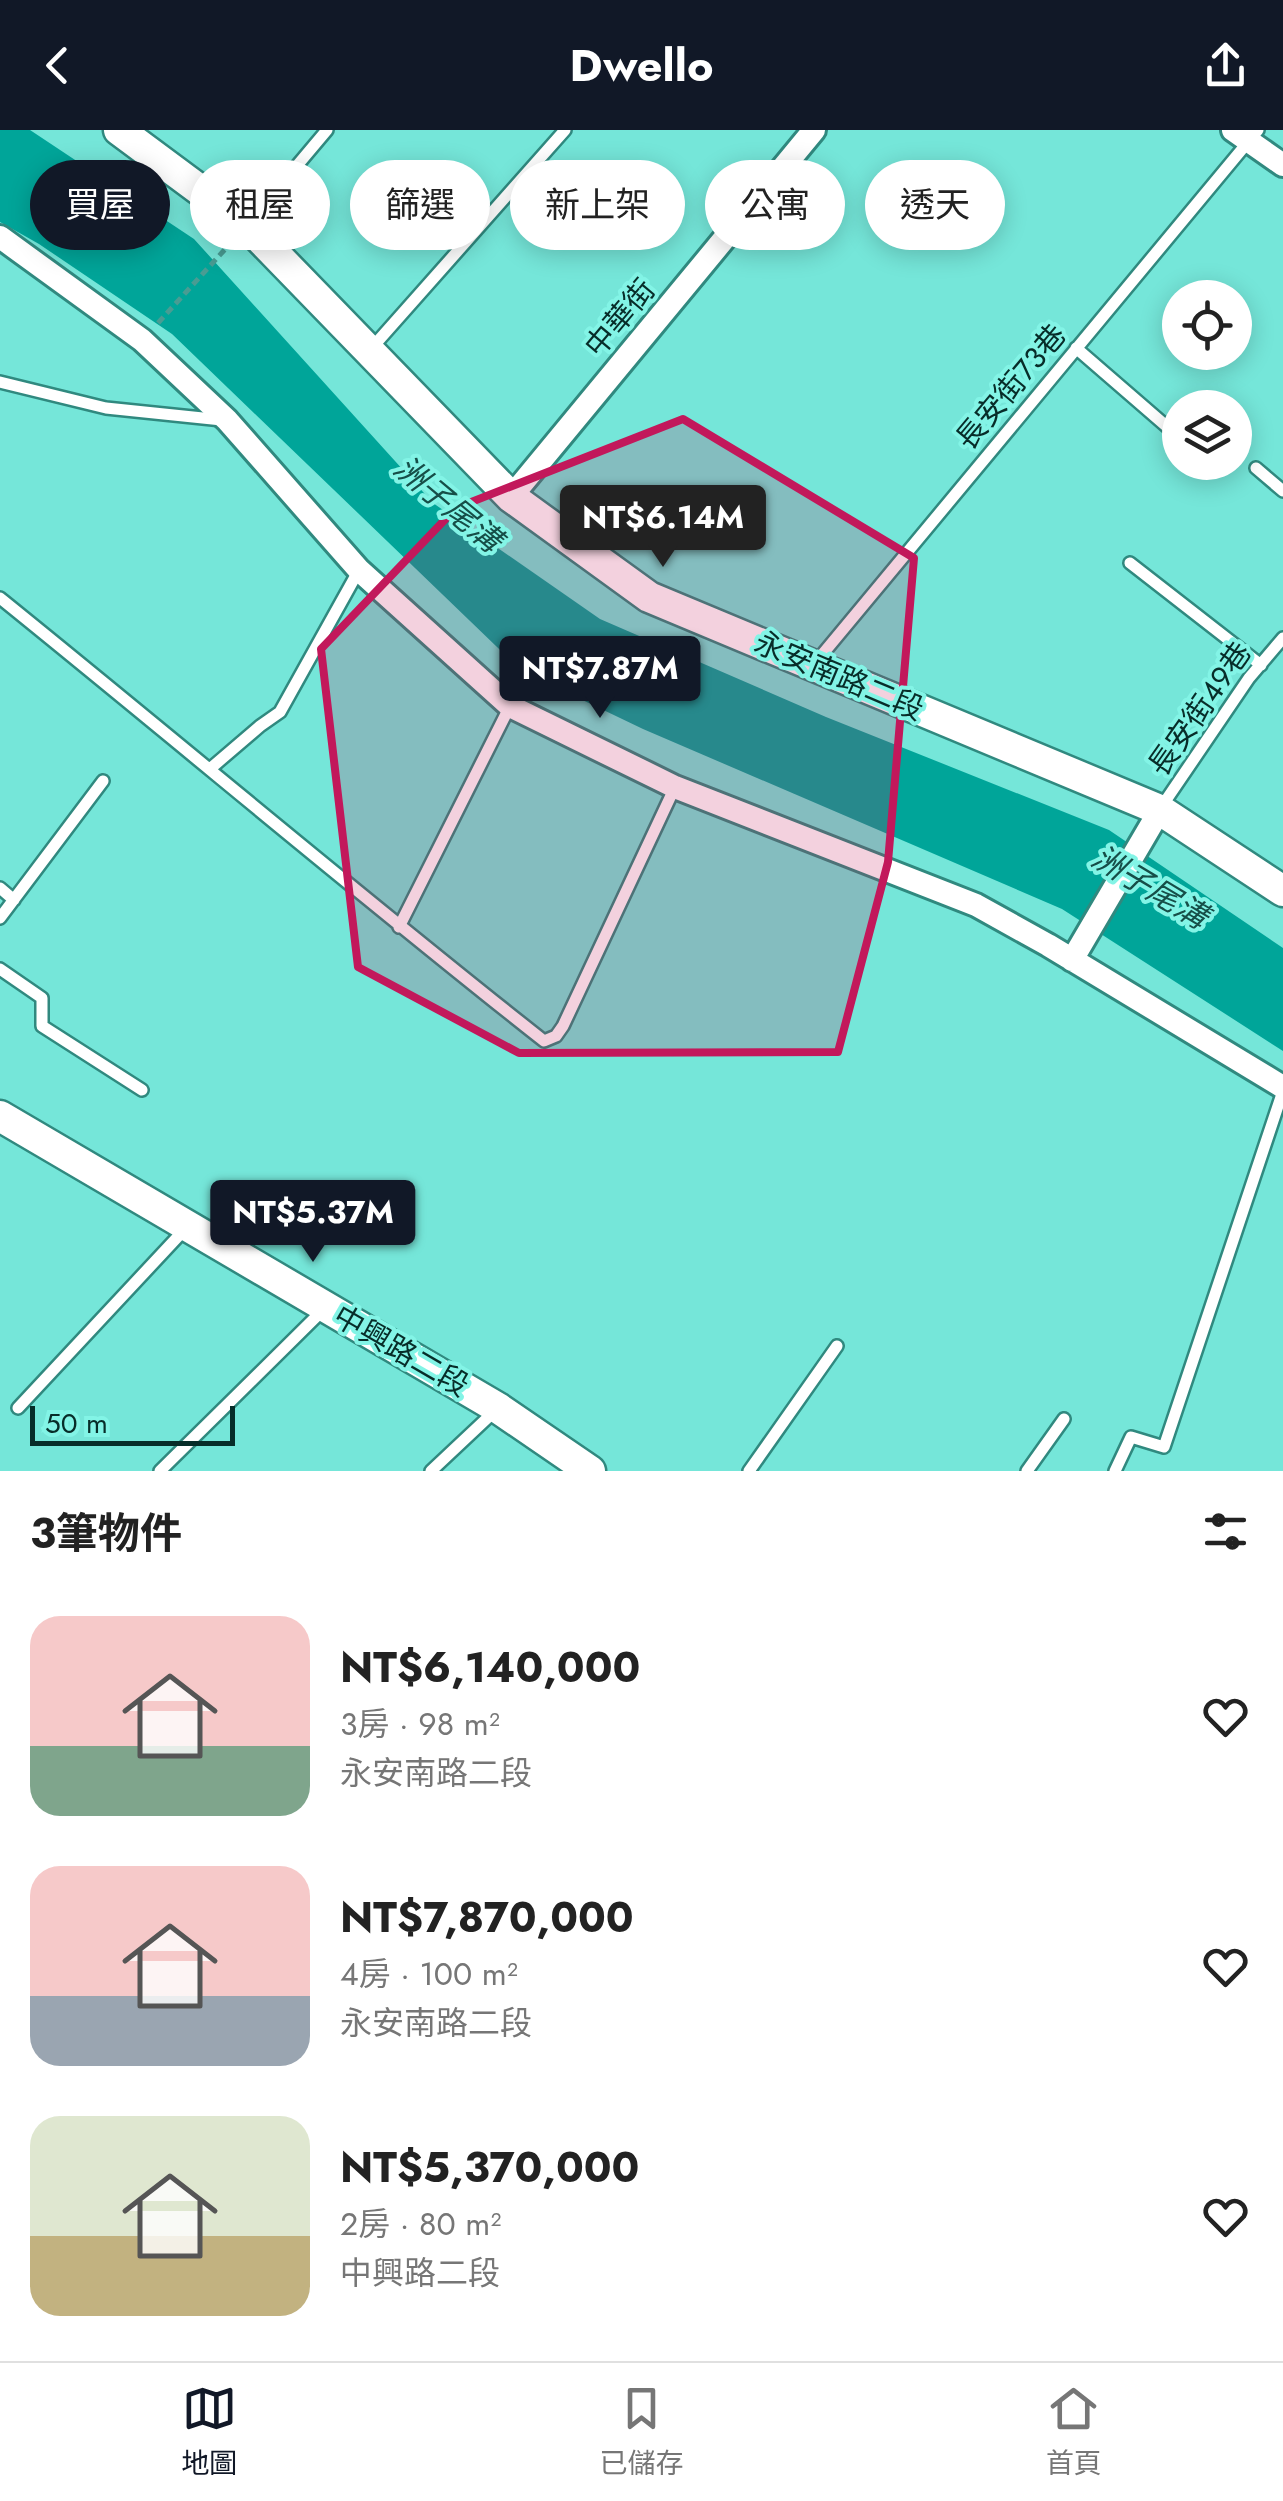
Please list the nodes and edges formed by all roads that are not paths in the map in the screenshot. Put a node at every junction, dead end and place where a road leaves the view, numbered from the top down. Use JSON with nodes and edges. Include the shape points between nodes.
{"nodes":[{"id":1,"x":120,"y":130,"type":"edge"},
{"id":2,"x":327,"y":130,"type":"edge"},
{"id":3,"x":565,"y":130,"type":"edge"},
{"id":4,"x":814,"y":130,"type":"edge"},
{"id":5,"x":1246,"y":134,"type":"edge"},
{"id":6,"x":302,"y":160,"type":"edge"},
{"id":7,"x":1283,"y":165,"type":"edge"},
{"id":8,"x":190,"y":182,"type":"edge"},
{"id":9,"x":0,"y":236,"type":"edge"},
{"id":10,"x":272,"y":250,"type":"edge"},
{"id":11,"x":1076,"y":348,"type":"junction"},
{"id":12,"x":370,"y":350,"type":"junction"},
{"id":13,"x":0,"y":382,"type":"edge"},
{"id":14,"x":227,"y":420,"type":"junction"},
{"id":15,"x":1162,"y":422,"type":"edge"},
{"id":16,"x":1256,"y":468,"type":"dead end"},
{"id":17,"x":1283,"y":492,"type":"edge"},
{"id":18,"x":510,"y":497,"type":"junction"},
{"id":19,"x":1130,"y":563,"type":"dead end"},
{"id":20,"x":359,"y":570,"type":"junction"},
{"id":21,"x":0,"y":598,"type":"edge"},
{"id":22,"x":1283,"y":638,"type":"edge"},
{"id":23,"x":814,"y":665,"type":"junction"},
{"id":24,"x":1260,"y":665,"type":"junction"},
{"id":25,"x":510,"y":706,"type":"junction"},
{"id":26,"x":211,"y":768,"type":"junction"},
{"id":27,"x":103,"y":781,"type":"dead end"},
{"id":28,"x":675,"y":787,"type":"junction"},
{"id":29,"x":1160,"y":810,"type":"junction"},
{"id":30,"x":0,"y":888,"type":"edge"},
{"id":31,"x":1283,"y":891,"type":"edge"},
{"id":32,"x":14,"y":900,"type":"junction"},
{"id":33,"x":0,"y":918,"type":"edge"},
{"id":34,"x":399,"y":927,"type":"junction"},
{"id":35,"x":1072,"y":960,"type":"junction"},
{"id":36,"x":0,"y":969,"type":"edge"},
{"id":37,"x":1283,"y":1089,"type":"edge"},
{"id":38,"x":142,"y":1090,"type":"dead end"},
{"id":39,"x":0,"y":1116,"type":"edge"},
{"id":40,"x":188,"y":1226,"type":"junction"},
{"id":41,"x":326,"y":1307,"type":"junction"},
{"id":42,"x":838,"y":1346,"type":"dead end"},
{"id":43,"x":18,"y":1408,"type":"dead end"},
{"id":44,"x":498,"y":1408,"type":"junction"},
{"id":45,"x":1064,"y":1418,"type":"dead end"},
{"id":46,"x":160,"y":1471,"type":"edge"},
{"id":47,"x":431,"y":1471,"type":"edge"},
{"id":48,"x":590,"y":1471,"type":"edge"},
{"id":49,"x":749,"y":1471,"type":"edge"},
{"id":50,"x":1027,"y":1471,"type":"edge"},
{"id":51,"x":1115,"y":1471,"type":"edge"}],
"edges":[{"from":1,"to":8,"type":"main road","name":"永安南路二段"},
{"from":2,"to":6,"type":"lane"},
{"from":3,"to":12,"type":"lane"},
{"from":4,"to":18,"type":"street","name":"中華街"},
{"from":5,"to":7,"type":"street"},
{"from":5,"to":11,"type":"lane","name":"長安街73巷"},
{"from":9,"to":14,"type":"street","via":[[142,340]]},
{"from":10,"to":12,"type":"main road","name":"永安南路二段"},
{"from":11,"to":15,"type":"lane"},
{"from":11,"to":23,"type":"lane","name":"長安街73巷"},
{"from":12,"to":18,"type":"main road","name":"永安南路二段"},
{"from":13,"to":14,"type":"lane","via":[[106,408]]},
{"from":14,"to":20,"type":"street"},
{"from":16,"to":17,"type":"lane"},
{"from":18,"to":23,"type":"main road","name":"永安南路二段","via":[[649,598]]},
{"from":19,"to":24,"type":"lane"},
{"from":20,"to":25,"type":"street"},
{"from":20,"to":26,"type":"lane","via":[[280,712]]},
{"from":21,"to":26,"type":"lane"},
{"from":22,"to":24,"type":"lane","name":"長安街49巷"},
{"from":23,"to":29,"type":"main road","name":"永安南路二段"},
{"from":24,"to":29,"type":"lane","name":"長安街49巷"},
{"from":25,"to":28,"type":"street"},
{"from":25,"to":34,"type":"lane"},
{"from":26,"to":34,"type":"lane"},
{"from":27,"to":32,"type":"lane"},
{"from":28,"to":34,"type":"lane","via":[[556,1036],[544,1041]]},
{"from":28,"to":35,"type":"street","via":[[976,905]]},
{"from":29,"to":31,"type":"main road","name":"永安南路二段"},
{"from":29,"to":35,"type":"street"},
{"from":30,"to":32,"type":"lane"},
{"from":32,"to":33,"type":"lane"},
{"from":35,"to":37,"type":"street"},
{"from":36,"to":38,"type":"lane","via":[[42,998],[42,1026]]},
{"from":37,"to":51,"type":"lane","via":[[1164,1447],[1131,1437]]},
{"from":39,"to":40,"type":"main road","name":"中興路二段"},
{"from":40,"to":41,"type":"main road","name":"中興路二段"},
{"from":40,"to":43,"type":"lane"},
{"from":41,"to":44,"type":"main road","name":"中興路二段"},
{"from":41,"to":46,"type":"lane"},
{"from":42,"to":49,"type":"lane"},
{"from":44,"to":47,"type":"lane"},
{"from":44,"to":48,"type":"main road","name":"中興路二段"},
{"from":45,"to":50,"type":"lane"}]}
